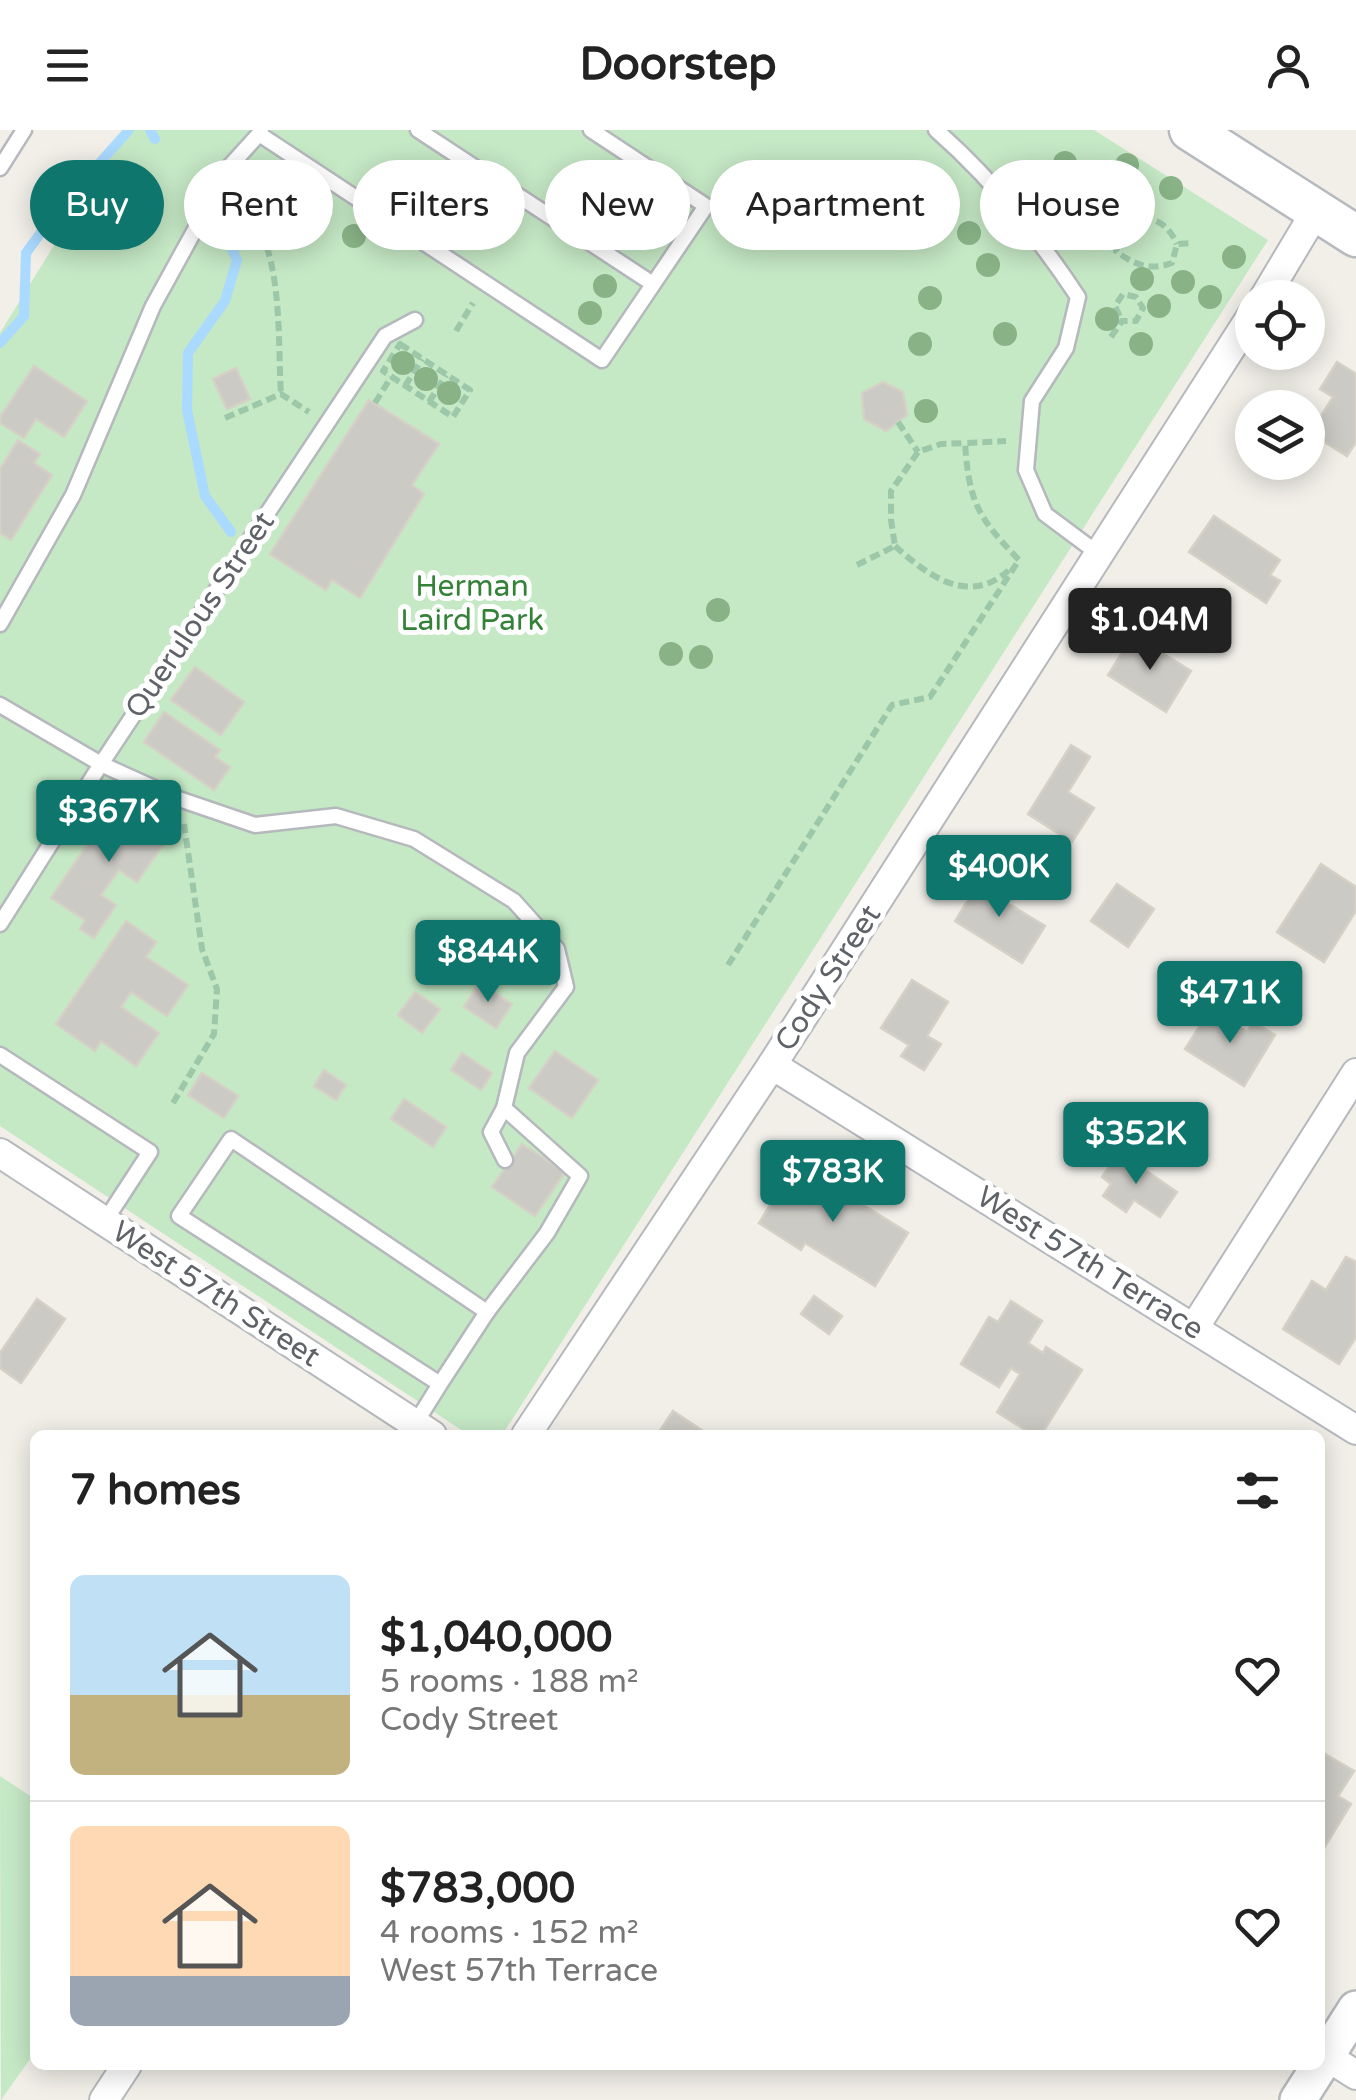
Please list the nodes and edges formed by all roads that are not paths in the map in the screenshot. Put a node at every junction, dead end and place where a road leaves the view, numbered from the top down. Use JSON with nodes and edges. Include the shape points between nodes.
{"nodes":[{"id":1,"x":24,"y":130,"type":"edge"},
{"id":2,"x":418,"y":130,"type":"edge"},
{"id":3,"x":591,"y":130,"type":"edge"},
{"id":4,"x":936,"y":130,"type":"edge"},
{"id":5,"x":1190,"y":130,"type":"edge"},
{"id":6,"x":260,"y":132,"type":"edge"},
{"id":7,"x":0,"y":168,"type":"edge"},
{"id":8,"x":1316,"y":211,"type":"junction"},
{"id":9,"x":1356,"y":236,"type":"edge"},
{"id":10,"x":1275,"y":280,"type":"edge"},
{"id":11,"x":653,"y":284,"type":"junction"},
{"id":12,"x":414,"y":320,"type":"dead end"},
{"id":13,"x":1235,"y":342,"type":"edge"},
{"id":14,"x":1101,"y":555,"type":"junction"},
{"id":15,"x":0,"y":624,"type":"edge"},
{"id":16,"x":0,"y":705,"type":"edge"},
{"id":17,"x":101,"y":764,"type":"junction"},
{"id":18,"x":0,"y":924,"type":"edge"},
{"id":19,"x":0,"y":1055,"type":"edge"},
{"id":20,"x":772,"y":1065,"type":"junction"},
{"id":21,"x":1356,"y":1073,"type":"edge"},
{"id":22,"x":504,"y":1108,"type":"junction"},
{"id":23,"x":0,"y":1152,"type":"edge"},
{"id":24,"x":505,"y":1160,"type":"dead end"},
{"id":25,"x":105,"y":1221,"type":"junction"},
{"id":26,"x":487,"y":1312,"type":"junction"},
{"id":27,"x":1194,"y":1328,"type":"junction"},
{"id":28,"x":440,"y":1384,"type":"junction"},
{"id":29,"x":424,"y":1429,"type":"edge"},
{"id":30,"x":529,"y":1430,"type":"edge"},
{"id":31,"x":1356,"y":1430,"type":"edge"},
{"id":32,"x":1356,"y":2010,"type":"edge"},
{"id":33,"x":1326,"y":2056,"type":"joint"},
{"id":34,"x":123,"y":2070,"type":"edge"},
{"id":35,"x":1317,"y":2070,"type":"edge"},
{"id":36,"x":1356,"y":2075,"type":"edge"},
{"id":37,"x":104,"y":2100,"type":"edge"},
{"id":38,"x":1298,"y":2100,"type":"edge"}],
"edges":[{"from":1,"to":7,"type":"lane"},
{"from":2,"to":11,"type":"lane"},
{"from":3,"to":11,"type":"lane","via":[[706,206]]},
{"from":4,"to":14,"type":"lane","via":[[1025,222],[1078,296],[1066,348],[1032,401],[1026,470],[1045,514]]},
{"from":5,"to":8,"type":"main road"},
{"from":6,"to":11,"type":"lane","via":[[602,360]]},
{"from":6,"to":15,"type":"lane","via":[[230,166],[154,306],[72,494]]},
{"from":8,"to":9,"type":"main road"},
{"from":8,"to":10,"type":"street"},
{"from":12,"to":17,"type":"lane","name":"Querulous Street","via":[[384,336]]},
{"from":13,"to":14,"type":"street","name":"Cody Street"},
{"from":14,"to":20,"type":"street","name":"Cody Street"},
{"from":16,"to":17,"type":"lane"},
{"from":17,"to":18,"type":"lane","name":"Querulous Street"},
{"from":17,"to":22,"type":"lane","via":[[255,825],[336,816],[414,839],[514,901],[558,949],[566,987],[517,1052]]},
{"from":19,"to":25,"type":"lane","via":[[150,1152]]},
{"from":20,"to":27,"type":"street","name":"West 57th Terrace"},
{"from":20,"to":30,"type":"street","name":"Cody Street"},
{"from":21,"to":27,"type":"street"},
{"from":22,"to":24,"type":"lane","via":[[491,1132]]},
{"from":22,"to":26,"type":"lane","via":[[580,1176]]},
{"from":23,"to":25,"type":"street","name":"West 57th Street"},
{"from":25,"to":29,"type":"street","name":"West 57th Street"},
{"from":26,"to":28,"type":"lane"},
{"from":26,"to":28,"type":"lane","via":[[231,1139],[179,1216]]},
{"from":27,"to":31,"type":"street","name":"West 57th Terrace"},
{"from":28,"to":29,"type":"lane"},
{"from":32,"to":33,"type":"street"},
{"from":33,"to":36,"type":"street"},
{"from":34,"to":37,"type":"street"},
{"from":35,"to":38,"type":"street"}]}
